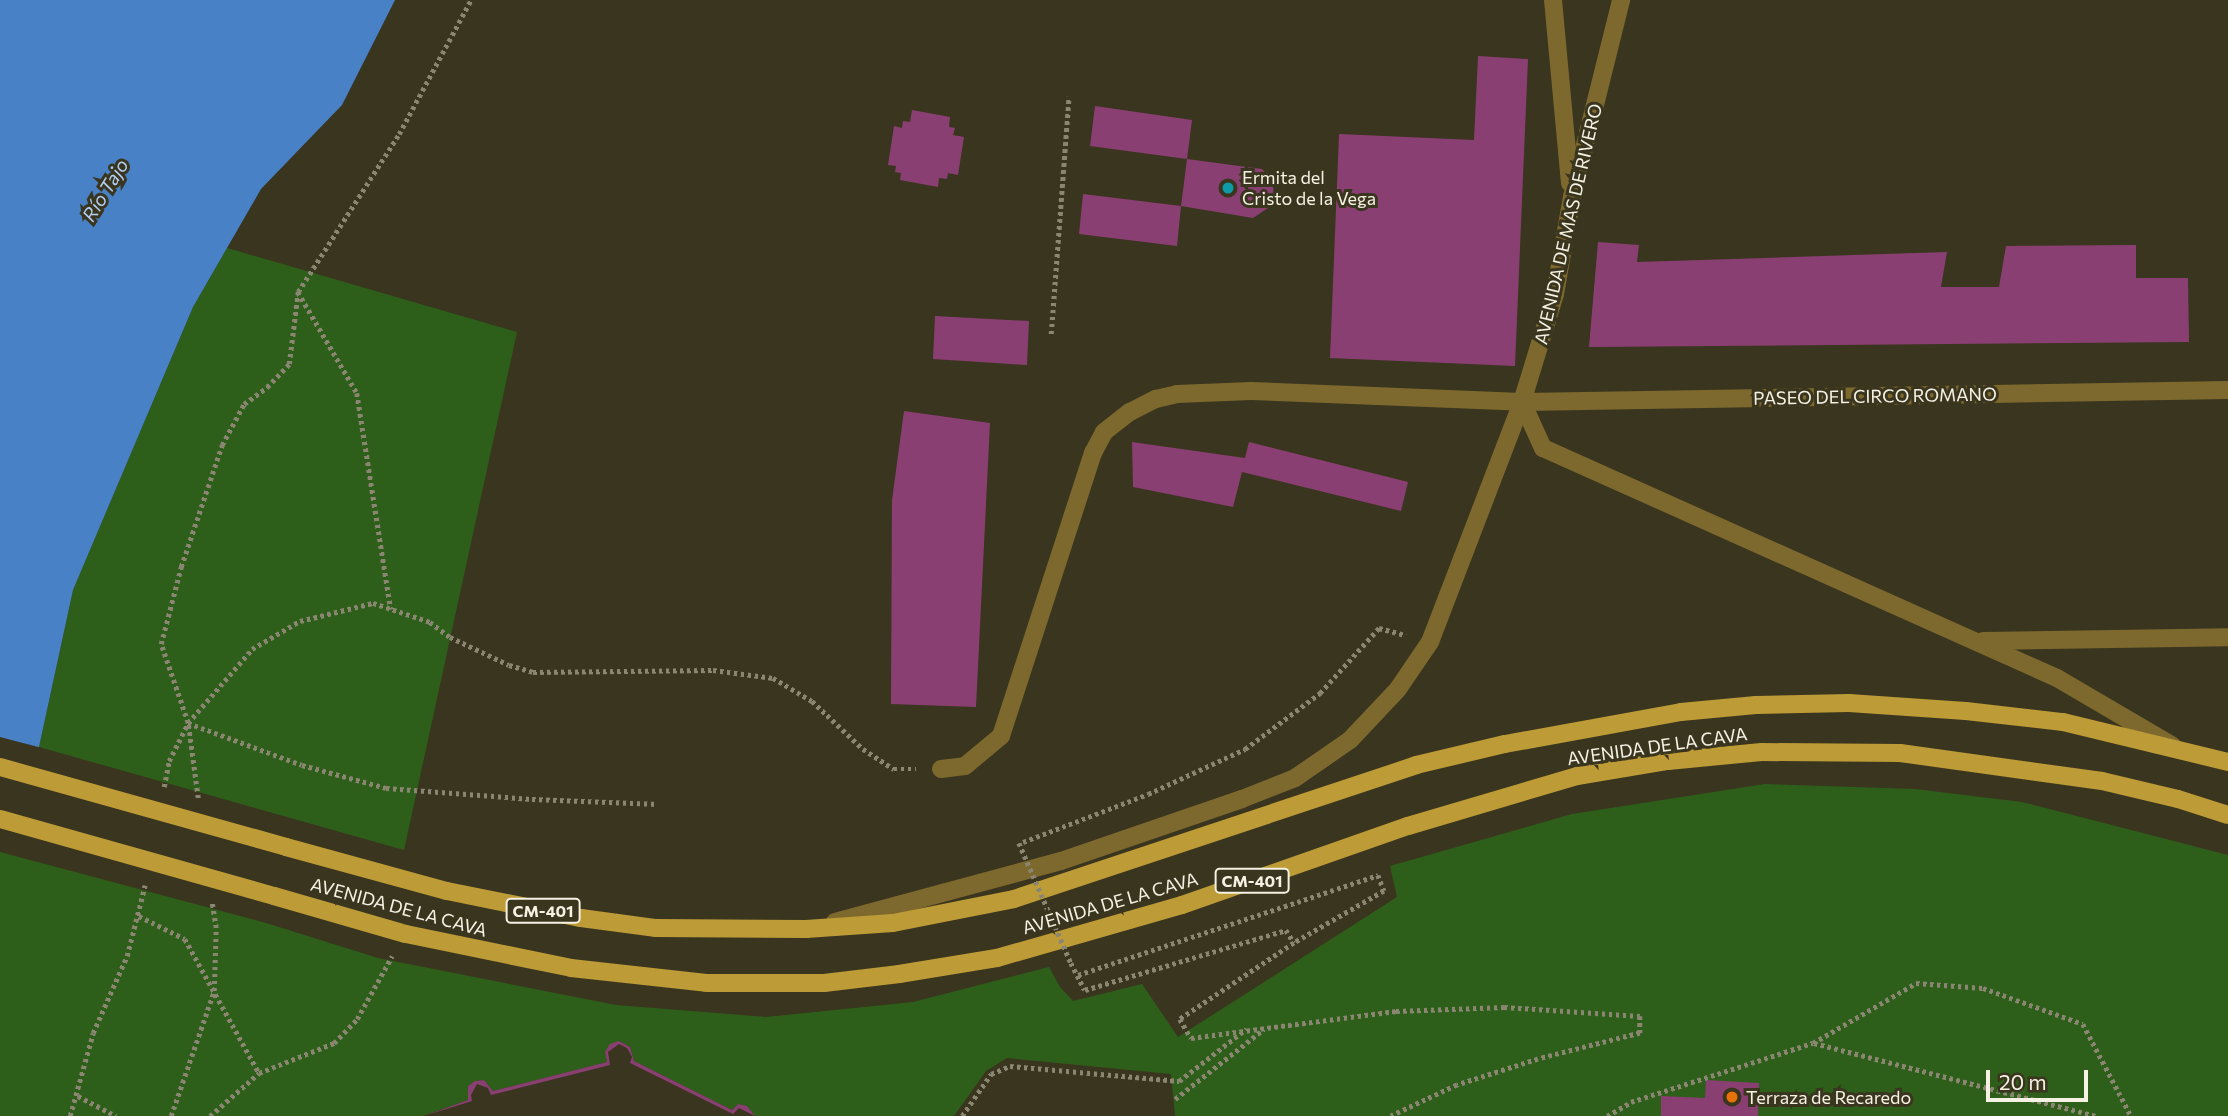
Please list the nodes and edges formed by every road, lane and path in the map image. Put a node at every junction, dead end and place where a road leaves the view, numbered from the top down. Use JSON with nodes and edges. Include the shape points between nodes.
{"nodes":[{"id":1,"x":471,"y":0,"type":"edge"},
{"id":2,"x":1553,"y":0,"type":"edge"},
{"id":3,"x":1621,"y":0,"type":"edge"},
{"id":4,"x":1069,"y":97,"type":"dead end"},
{"id":5,"x":1572,"y":197,"type":"junction"},
{"id":6,"x":298,"y":292,"type":"junction"},
{"id":7,"x":1051,"y":334,"type":"dead end"},
{"id":8,"x":2228,"y":390,"type":"edge"},
{"id":9,"x":1522,"y":402,"type":"junction"},
{"id":10,"x":391,"y":609,"type":"junction"},
{"id":11,"x":2228,"y":637,"type":"edge"},
{"id":12,"x":1430,"y":642,"type":"junction"},
{"id":13,"x":1976,"y":642,"type":"junction"},
{"id":14,"x":188,"y":723,"type":"junction"},
{"id":15,"x":2173,"y":746,"type":"junction"},
{"id":16,"x":2228,"y":762,"type":"edge"},
{"id":17,"x":0,"y":767,"type":"edge"},
{"id":18,"x":941,"y":769,"type":"joint"},
{"id":19,"x":162,"y":798,"type":"dead end"},
{"id":20,"x":657,"y":804,"type":"dead end"},
{"id":21,"x":199,"y":805,"type":"dead end"},
{"id":22,"x":2228,"y":816,"type":"edge"},
{"id":23,"x":0,"y":819,"type":"edge"},
{"id":24,"x":148,"y":873,"type":"dead end"},
{"id":25,"x":212,"y":901,"type":"dead end"},
{"id":26,"x":139,"y":916,"type":"junction"},
{"id":27,"x":806,"y":929,"type":"junction"},
{"id":28,"x":1294,"y":943,"type":"junction"},
{"id":29,"x":393,"y":954,"type":"dead end"},
{"id":30,"x":1078,"y":975,"type":"junction"},
{"id":31,"x":214,"y":991,"type":"junction"},
{"id":32,"x":1265,"y":1028,"type":"junction"},
{"id":33,"x":1247,"y":1029,"type":"junction"},
{"id":34,"x":1814,"y":1043,"type":"junction"},
{"id":35,"x":259,"y":1073,"type":"junction"},
{"id":36,"x":78,"y":1096,"type":"junction"},
{"id":37,"x":1175,"y":1098,"type":"dead end"},
{"id":38,"x":70,"y":1116,"type":"edge"},
{"id":39,"x":116,"y":1116,"type":"edge"},
{"id":40,"x":171,"y":1116,"type":"edge"},
{"id":41,"x":210,"y":1116,"type":"edge"},
{"id":42,"x":962,"y":1116,"type":"edge"},
{"id":43,"x":1391,"y":1116,"type":"edge"},
{"id":44,"x":1607,"y":1116,"type":"edge"},
{"id":45,"x":2096,"y":1116,"type":"edge"},
{"id":46,"x":2131,"y":1116,"type":"edge"}],
"edges":[{"from":1,"to":6,"type":"path","via":[[399,134]]},
{"from":2,"to":5,"type":"street"},
{"from":3,"to":5,"type":"street","name":"AVENIDA DE MAS DE RIVERO"},
{"from":4,"to":7,"type":"path"},
{"from":5,"to":9,"type":"street","name":"AVENIDA DE MAS DE RIVERO","via":[[1555,294]]},
{"from":6,"to":10,"type":"path","via":[[357,393]]},
{"from":6,"to":14,"type":"path","via":[[289,364],[244,404],[233,421],[168,610],[161,644]]},
{"from":8,"to":9,"type":"street","name":"PASEO DEL CIRCO ROMANO"},
{"from":9,"to":12,"type":"street","name":"AVENIDA DE MAS DE RIVERO"},
{"from":9,"to":13,"type":"street","via":[[1543,448]]},
{"from":9,"to":18,"type":"street","name":"PASEO DEL CIRCO ROMANO","via":[[1226,392],[1156,399],[1130,412],[1104,432],[1093,453],[1001,736],[965,766]]},
{"from":10,"to":14,"type":"path","via":[[373,603],[300,621],[252,649]]},
{"from":10,"to":18,"type":"path","via":[[430,622],[450,637],[533,672],[713,670],[773,678],[812,701],[863,750],[894,769]]},
{"from":11,"to":13,"type":"street"},
{"from":12,"to":27,"type":"street","name":"AVENIDA DE LA CAVA","via":[[1398,689],[1350,740],[1294,778],[1061,861]]},
{"from":12,"to":30,"type":"path","bridge":true,"via":[[1379,628],[1330,683],[1245,748],[1200,771],[1018,843]]},
{"from":13,"to":15,"type":"street","via":[[2057,678]]},
{"from":14,"to":19,"type":"path","via":[[169,761]]},
{"from":14,"to":20,"type":"path","via":[[302,765],[386,788]]},
{"from":14,"to":21,"type":"path"},
{"from":15,"to":16,"type":"main road","name":"AVENIDA DE LA CAVA","number":"CM-401"},
{"from":15,"to":27,"type":"main road","name":"AVENIDA DE LA CAVA","number":"CM-401","via":[[2063,722],[1966,711],[1849,704],[1681,712],[1416,765],[1014,900],[893,923]]},
{"from":17,"to":27,"type":"main road","name":"AVENIDA DE LA CAVA","number":"CM-401","bridge":true,"via":[[447,891],[581,918],[656,928]]},
{"from":22,"to":23,"type":"main road","name":"AVENIDA DE LA CAVA","number":"CM-401","bridge":true,"via":[[2102,781],[1900,752],[1762,752],[1668,761],[1577,776],[1408,826],[1182,905],[997,958],[824,983],[706,983],[571,968],[406,934]]},
{"from":24,"to":26,"type":"path"},
{"from":25,"to":31,"type":"path"},
{"from":26,"to":31,"type":"path","via":[[185,939]]},
{"from":26,"to":36,"type":"path","via":[[93,1033]]},
{"from":28,"to":30,"type":"path","via":[[1286,930],[1085,990]]},
{"from":28,"to":30,"type":"path","via":[[1384,891],[1378,875]]},
{"from":28,"to":33,"type":"path","via":[[1180,1019],[1191,1038]]},
{"from":29,"to":35,"type":"path","via":[[357,1019],[334,1043]]},
{"from":31,"to":35,"type":"path"},
{"from":31,"to":40,"type":"path"},
{"from":32,"to":33,"type":"path"},
{"from":32,"to":37,"type":"path"},
{"from":32,"to":43,"type":"path","via":[[1396,1011],[1504,1007],[1640,1016],[1640,1033],[1457,1085]]},
{"from":33,"to":42,"type":"path","via":[[1179,1081],[1010,1066],[992,1074]]},
{"from":34,"to":44,"type":"path","via":[[1631,1102]]},
{"from":34,"to":45,"type":"path"},
{"from":34,"to":46,"type":"path","via":[[1916,983],[1983,988],[2083,1024]]},
{"from":35,"to":41,"type":"path"},
{"from":36,"to":38,"type":"path"},
{"from":36,"to":39,"type":"path"}]}
